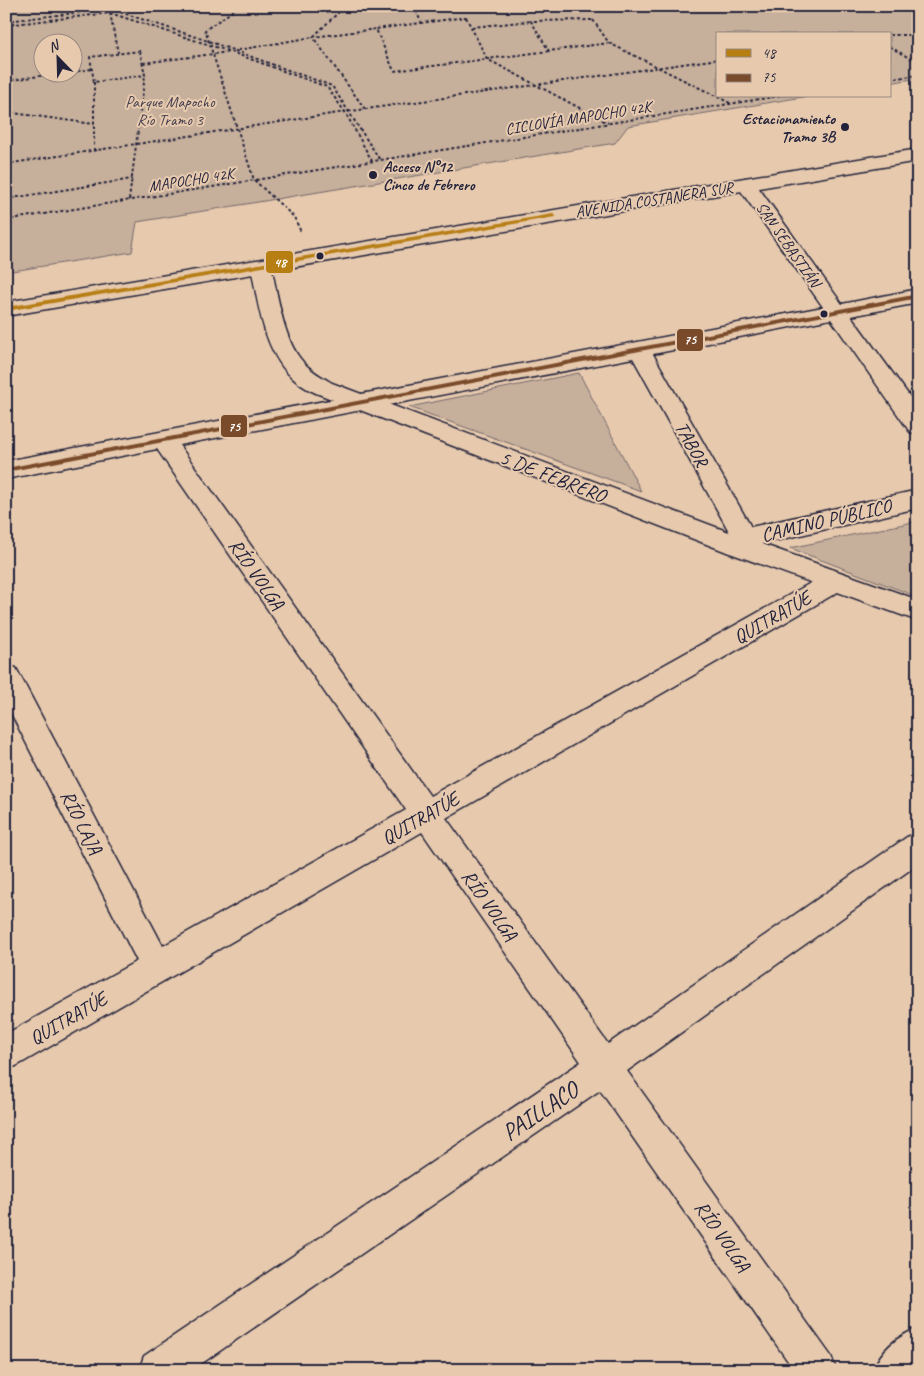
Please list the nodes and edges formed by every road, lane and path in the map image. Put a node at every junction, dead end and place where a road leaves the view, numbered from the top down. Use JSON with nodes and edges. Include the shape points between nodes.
{"nodes":[{"id":1,"x":232,"y":6,"type":"edge"},
{"id":2,"x":344,"y":6,"type":"edge"},
{"id":3,"x":414,"y":6,"type":"edge"},
{"id":4,"x":110,"y":13,"type":"junction"},
{"id":5,"x":6,"y":21,"type":"edge"},
{"id":6,"x":531,"y":21,"type":"junction"},
{"id":7,"x":421,"y":22,"type":"junction"},
{"id":8,"x":6,"y":25,"type":"edge"},
{"id":9,"x":472,"y":27,"type":"junction"},
{"id":10,"x":376,"y":28,"type":"junction"},
{"id":11,"x":918,"y":35,"type":"edge"},
{"id":12,"x":892,"y":36,"type":"edge"},
{"id":13,"x":313,"y":37,"type":"junction"},
{"id":14,"x":208,"y":41,"type":"junction"},
{"id":15,"x":609,"y":43,"type":"junction"},
{"id":16,"x":209,"y":44,"type":"junction"},
{"id":17,"x":892,"y":48,"type":"edge"},
{"id":18,"x":236,"y":51,"type":"junction"},
{"id":19,"x":549,"y":51,"type":"junction"},
{"id":20,"x":231,"y":52,"type":"junction"},
{"id":21,"x":118,"y":54,"type":"junction"},
{"id":22,"x":212,"y":54,"type":"junction"},
{"id":23,"x":487,"y":59,"type":"junction"},
{"id":24,"x":716,"y":59,"type":"edge"},
{"id":25,"x":918,"y":60,"type":"edge"},
{"id":26,"x":143,"y":63,"type":"junction"},
{"id":27,"x":92,"y":69,"type":"junction"},
{"id":28,"x":658,"y":69,"type":"junction"},
{"id":29,"x":82,"y":70,"type":"edge"},
{"id":30,"x":918,"y":75,"type":"edge"},
{"id":31,"x":145,"y":76,"type":"junction"},
{"id":32,"x":32,"y":77,"type":"edge"},
{"id":33,"x":892,"y":79,"type":"edge"},
{"id":34,"x":6,"y":80,"type":"edge"},
{"id":35,"x":94,"y":82,"type":"junction"},
{"id":36,"x":537,"y":85,"type":"junction"},
{"id":37,"x":716,"y":96,"type":"edge"},
{"id":38,"x":719,"y":98,"type":"edge"},
{"id":39,"x":767,"y":98,"type":"edge"},
{"id":40,"x":732,"y":104,"type":"junction"},
{"id":41,"x":365,"y":109,"type":"junction"},
{"id":42,"x":6,"y":112,"type":"edge"},
{"id":43,"x":345,"y":112,"type":"junction"},
{"id":44,"x":349,"y":112,"type":"junction"},
{"id":45,"x":609,"y":123,"type":"junction"},
{"id":46,"x":94,"y":124,"type":"junction"},
{"id":47,"x":236,"y":129,"type":"junction"},
{"id":48,"x":136,"y":144,"type":"junction"},
{"id":49,"x":94,"y":151,"type":"junction"},
{"id":50,"x":918,"y":155,"type":"edge"},
{"id":51,"x":380,"y":160,"type":"junction"},
{"id":52,"x":372,"y":161,"type":"junction"},
{"id":53,"x":6,"y":164,"type":"edge"},
{"id":54,"x":132,"y":179,"type":"junction"},
{"id":55,"x":254,"y":180,"type":"junction"},
{"id":56,"x":746,"y":184,"type":"junction"},
{"id":57,"x":6,"y":199,"type":"edge"},
{"id":58,"x":129,"y":200,"type":"junction"},
{"id":59,"x":6,"y":220,"type":"edge"},
{"id":60,"x":313,"y":257,"type":"junction"},
{"id":61,"x":260,"y":266,"type":"junction"},
{"id":62,"x":918,"y":296,"type":"edge"},
{"id":63,"x":6,"y":309,"type":"edge"},
{"id":64,"x":837,"y":312,"type":"junction"},
{"id":65,"x":639,"y":349,"type":"junction"},
{"id":66,"x":360,"y":402,"type":"junction"},
{"id":67,"x":918,"y":426,"type":"edge"},
{"id":68,"x":163,"y":440,"type":"junction"},
{"id":69,"x":6,"y":470,"type":"edge"},
{"id":70,"x":918,"y":500,"type":"edge"},
{"id":71,"x":741,"y":542,"type":"junction"},
{"id":72,"x":834,"y":582,"type":"junction"},
{"id":73,"x":918,"y":611,"type":"edge"},
{"id":74,"x":6,"y":676,"type":"edge"},
{"id":75,"x":426,"y":815,"type":"junction"},
{"id":76,"x":918,"y":848,"type":"edge"},
{"id":77,"x":157,"y":967,"type":"junction"},
{"id":78,"x":6,"y":1053,"type":"edge"},
{"id":79,"x":604,"y":1067,"type":"junction"},
{"id":80,"x":918,"y":1347,"type":"edge"},
{"id":81,"x":158,"y":1370,"type":"edge"},
{"id":82,"x":817,"y":1370,"type":"edge"},
{"id":83,"x":892,"y":1370,"type":"edge"}],
"edges":[{"from":1,"to":14,"type":"path","via":[[234,10],[205,30]]},
{"from":2,"to":13,"type":"path"},
{"from":3,"to":7,"type":"path"},
{"from":4,"to":8,"type":"path"},
{"from":4,"to":16,"type":"path"},
{"from":4,"to":21,"type":"path"},
{"from":5,"to":14,"type":"path","via":[[111,9]]},
{"from":6,"to":9,"type":"path"},
{"from":6,"to":15,"type":"path","via":[[593,20]]},
{"from":6,"to":19,"type":"path"},
{"from":7,"to":9,"type":"path","via":[[466,17]]},
{"from":7,"to":10,"type":"path"},
{"from":9,"to":23,"type":"path"},
{"from":10,"to":13,"type":"path"},
{"from":10,"to":23,"type":"path","via":[[394,71]]},
{"from":11,"to":12,"type":"path"},
{"from":13,"to":18,"type":"path"},
{"from":13,"to":41,"type":"path"},
{"from":14,"to":16,"type":"path"},
{"from":14,"to":18,"type":"path"},
{"from":15,"to":19,"type":"path"},
{"from":15,"to":28,"type":"path"},
{"from":16,"to":20,"type":"path"},
{"from":16,"to":22,"type":"path"},
{"from":17,"to":25,"type":"path"},
{"from":18,"to":20,"type":"path"},
{"from":18,"to":44,"type":"path","via":[[332,86]]},
{"from":19,"to":23,"type":"path"},
{"from":20,"to":22,"type":"path"},
{"from":20,"to":43,"type":"path","via":[[327,87]]},
{"from":21,"to":26,"type":"path","via":[[140,50]]},
{"from":21,"to":27,"type":"path","via":[[90,57]]},
{"from":22,"to":26,"type":"path"},
{"from":22,"to":47,"type":"path"},
{"from":23,"to":36,"type":"path"},
{"from":24,"to":28,"type":"path"},
{"from":26,"to":31,"type":"path"},
{"from":27,"to":29,"type":"path"},
{"from":27,"to":35,"type":"path"},
{"from":28,"to":36,"type":"path"},
{"from":28,"to":37,"type":"path"},
{"from":30,"to":33,"type":"path"},
{"from":31,"to":35,"type":"path"},
{"from":31,"to":48,"type":"path"},
{"from":32,"to":34,"type":"path"},
{"from":35,"to":46,"type":"path"},
{"from":36,"to":41,"type":"path"},
{"from":36,"to":45,"type":"path"},
{"from":38,"to":40,"type":"path"},
{"from":39,"to":40,"type":"path","name":"CICLOVÍA MAPOCHO 42K"},
{"from":40,"to":45,"type":"path","name":"CICLOVÍA MAPOCHO 42K"},
{"from":41,"to":44,"type":"path"},
{"from":42,"to":46,"type":"path"},
{"from":43,"to":44,"type":"path"},
{"from":43,"to":47,"type":"path"},
{"from":43,"to":52,"type":"path"},
{"from":44,"to":51,"type":"path"},
{"from":45,"to":51,"type":"path","name":"CICLOVÍA MAPOCHO 42K"},
{"from":46,"to":49,"type":"path"},
{"from":47,"to":48,"type":"path"},
{"from":47,"to":55,"type":"path"},
{"from":48,"to":49,"type":"path"},
{"from":48,"to":54,"type":"path"},
{"from":49,"to":53,"type":"path"},
{"from":50,"to":56,"type":"street","name":"AVENIDA COSTANERA SUR"},
{"from":51,"to":52,"type":"path","name":"MAPOCHO 42K"},
{"from":52,"to":55,"type":"path","name":"MAPOCHO 42K"},
{"from":54,"to":57,"type":"path"},
{"from":54,"to":58,"type":"path"},
{"from":55,"to":58,"type":"path","name":"MAPOCHO 42K"},
{"from":55,"to":60,"type":"path","via":[[294,217]]},
{"from":56,"to":60,"type":"street","name":"AVENIDA COSTANERA SUR"},
{"from":56,"to":64,"type":"street","name":"SAN SEBASTIÁN"},
{"from":58,"to":59,"type":"path","name":"MAPOCHO 42K"},
{"from":60,"to":61,"type":"street","name":"AVENIDA COSTANERA SUR"},
{"from":61,"to":63,"type":"street","name":"AVENIDA COSTANERA SUR"},
{"from":61,"to":66,"type":"street","name":"5 DE FEBRERO","via":[[279,339],[291,361],[302,375],[324,388]]},
{"from":62,"to":64,"type":"street"},
{"from":64,"to":65,"type":"street"},
{"from":64,"to":67,"type":"street","name":"SAN SEBASTIÁN"},
{"from":65,"to":66,"type":"street"},
{"from":65,"to":71,"type":"street","name":"TABOR"},
{"from":66,"to":68,"type":"street"},
{"from":66,"to":71,"type":"street","name":"5 DE FEBRERO"},
{"from":68,"to":69,"type":"street"},
{"from":68,"to":75,"type":"street","name":"RÍO VOLGA"},
{"from":70,"to":71,"type":"street","name":"CAMINO PÚBLICO"},
{"from":71,"to":72,"type":"street","name":"5 DE FEBRERO"},
{"from":72,"to":73,"type":"street","name":"5 DE FEBRERO"},
{"from":72,"to":75,"type":"street","name":"QUITRATÚE"},
{"from":74,"to":77,"type":"street","name":"RÍO LAJA"},
{"from":75,"to":77,"type":"street","name":"QUITRATÚE"},
{"from":75,"to":79,"type":"street","name":"RÍO VOLGA"},
{"from":76,"to":79,"type":"street","name":"PAILLACO"},
{"from":77,"to":78,"type":"street","name":"QUITRATÚE"},
{"from":79,"to":81,"type":"street","name":"PAILLACO"},
{"from":79,"to":82,"type":"street","name":"RÍO VOLGA"},
{"from":80,"to":83,"type":"street"}]}
